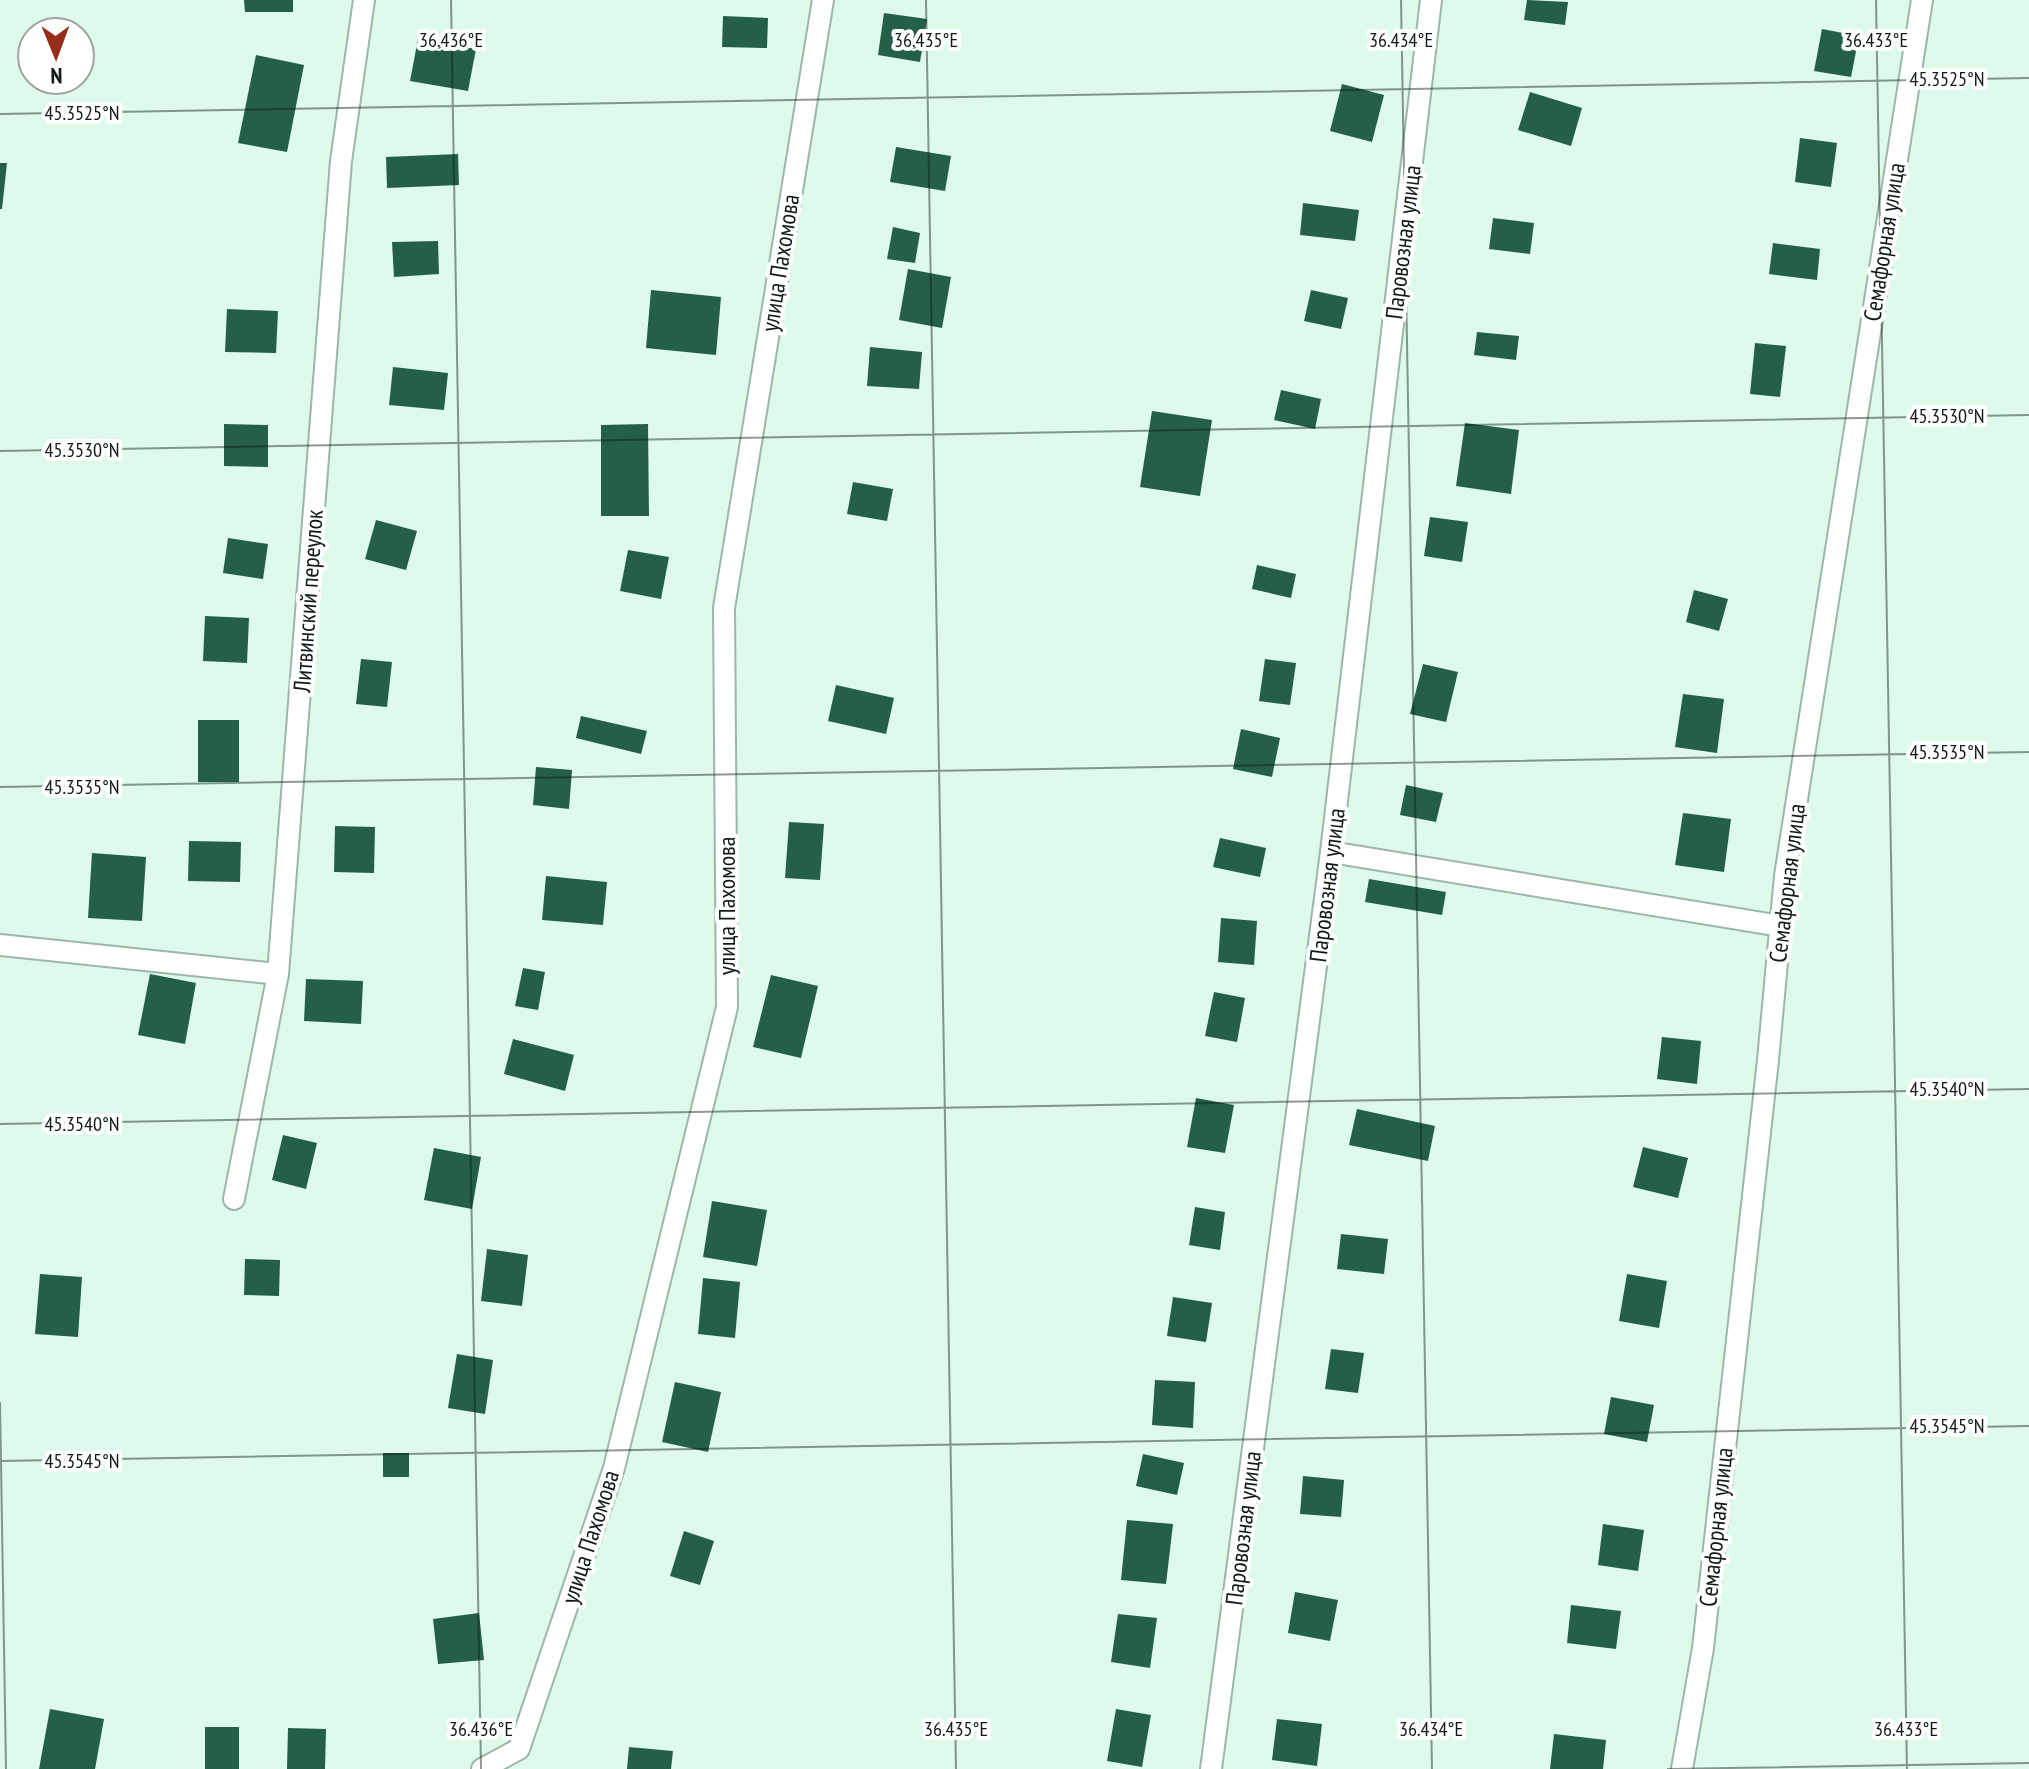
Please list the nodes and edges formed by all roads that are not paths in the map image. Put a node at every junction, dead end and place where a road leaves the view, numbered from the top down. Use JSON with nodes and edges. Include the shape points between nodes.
{"nodes":[{"id":1,"x":364,"y":0,"type":"edge"},
{"id":2,"x":823,"y":0,"type":"edge"},
{"id":3,"x":1431,"y":0,"type":"edge"},
{"id":4,"x":1922,"y":0,"type":"edge"},
{"id":5,"x":1331,"y":852,"type":"junction"},
{"id":6,"x":1780,"y":926,"type":"junction"},
{"id":7,"x":0,"y":945,"type":"edge"},
{"id":8,"x":278,"y":974,"type":"junction"},
{"id":9,"x":234,"y":1199,"type":"dead end"},
{"id":10,"x":482,"y":1769,"type":"edge"},
{"id":11,"x":1211,"y":1769,"type":"edge"},
{"id":12,"x":1682,"y":1769,"type":"edge"}],
"edges":[{"from":1,"to":8,"type":"lane","name":"Литвинский переулок","via":[[341,161]]},
{"from":2,"to":10,"type":"lane","name":"улица Пахомова","via":[[724,608],[727,1007],[614,1468],[519,1749]]},
{"from":3,"to":5,"type":"lane","name":"Паровозная улица"},
{"from":4,"to":6,"type":"lane","name":"Семафорная улица"},
{"from":5,"to":6,"type":"lane"},
{"from":5,"to":11,"type":"lane","name":"Паровозная улица"},
{"from":6,"to":12,"type":"lane","name":"Семафорная улица","via":[[1703,1648]]},
{"from":7,"to":8,"type":"lane"},
{"from":8,"to":9,"type":"lane","name":"Литвинский переулок"}]}
